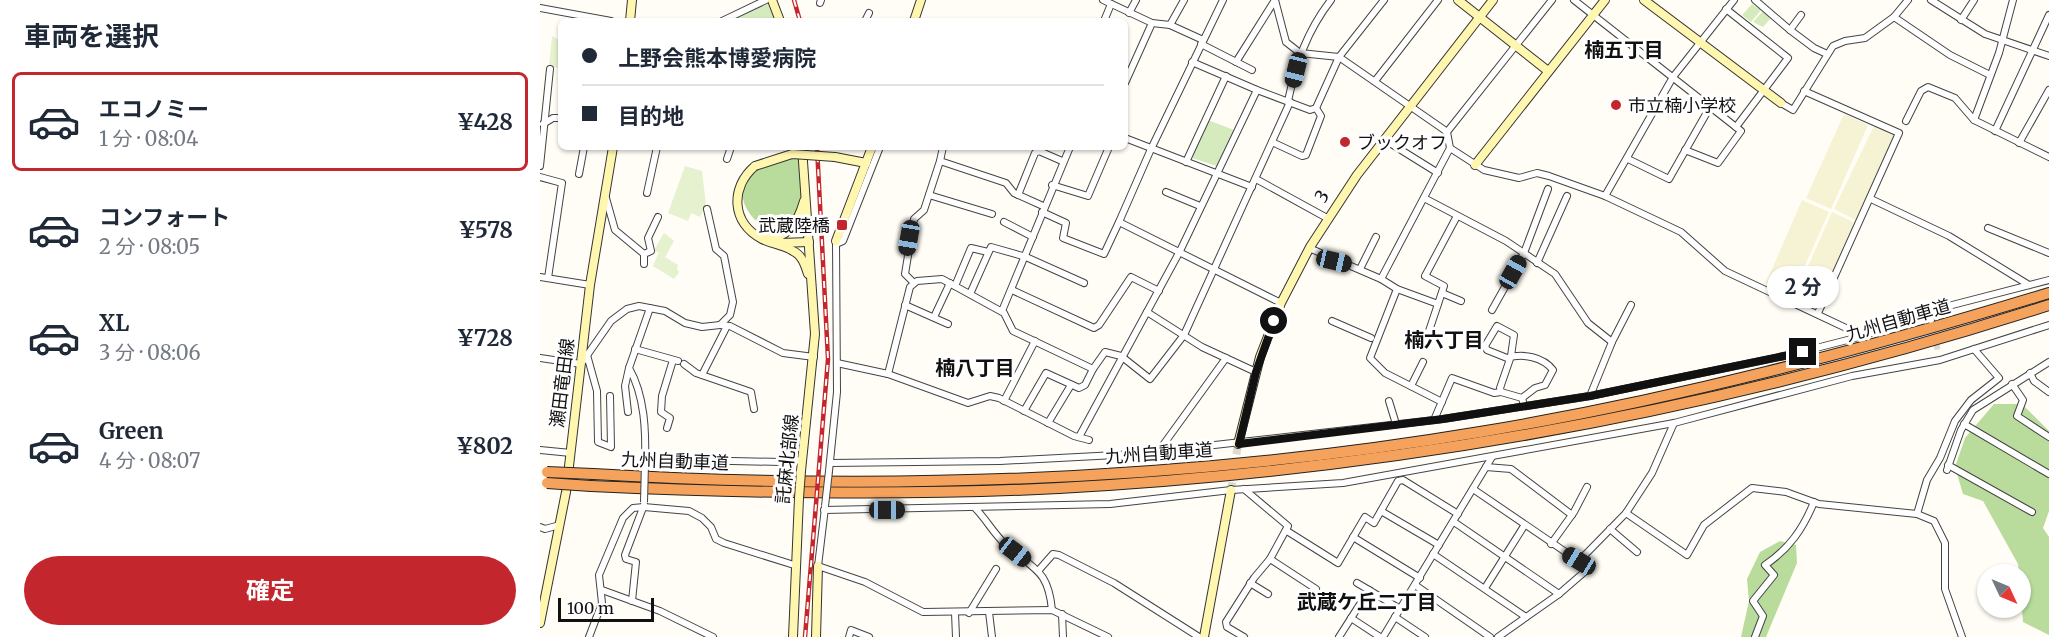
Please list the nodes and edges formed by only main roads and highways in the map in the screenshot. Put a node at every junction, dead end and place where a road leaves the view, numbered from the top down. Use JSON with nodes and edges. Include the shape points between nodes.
{"nodes":[{"id":1,"x":632,"y":0,"type":"edge"},
{"id":2,"x":772,"y":0,"type":"edge"},
{"id":3,"x":921,"y":0,"type":"edge"},
{"id":4,"x":1458,"y":0,"type":"edge"},
{"id":5,"x":1493,"y":0,"type":"edge"},
{"id":6,"x":1605,"y":0,"type":"edge"},
{"id":7,"x":1644,"y":0,"type":"edge"},
{"id":8,"x":1480,"y":17,"type":"junction"},
{"id":9,"x":630,"y":18,"type":"edge"},
{"id":10,"x":779,"y":18,"type":"edge"},
{"id":11,"x":916,"y":18,"type":"edge"},
{"id":12,"x":1548,"y":71,"type":"junction"},
{"id":13,"x":1781,"y":103,"type":"road end"},
{"id":14,"x":612,"y":150,"type":"edge"},
{"id":15,"x":802,"y":150,"type":"edge"},
{"id":16,"x":871,"y":150,"type":"edge"},
{"id":17,"x":866,"y":163,"type":"junction"},
{"id":18,"x":1475,"y":165,"type":"road end"},
{"id":19,"x":806,"y":195,"type":"junction"},
{"id":20,"x":747,"y":227,"type":"junction"},
{"id":21,"x":761,"y":239,"type":"junction"},
{"id":22,"x":809,"y":242,"type":"junction"},
{"id":23,"x":836,"y":243,"type":"road end"},
{"id":24,"x":812,"y":286,"type":"junction"},
{"id":25,"x":2049,"y":293,"type":"edge"},
{"id":26,"x":2049,"y":305,"type":"edge"},
{"id":27,"x":1239,"y":444,"type":"tunnel mouth"},
{"id":28,"x":543,"y":477,"type":"edge"},
{"id":29,"x":1231,"y":490,"type":"tunnel mouth"},
{"id":30,"x":818,"y":566,"type":"road end"},
{"id":31,"x":540,"y":623,"type":"edge"},
{"id":32,"x":793,"y":637,"type":"edge"},
{"id":33,"x":816,"y":637,"type":"edge"},
{"id":34,"x":1204,"y":637,"type":"edge"}],
"edges":[{"from":1,"to":9,"type":"main road"},
{"from":2,"to":10,"type":"main road"},
{"from":3,"to":11,"type":"main road"},
{"from":4,"to":8,"type":"main road"},
{"from":5,"to":8,"type":"main road","name":"3"},
{"from":6,"to":12,"type":"main road"},
{"from":7,"to":13,"type":"main road"},
{"from":8,"to":12,"type":"main road"},
{"from":8,"to":27,"type":"main road","name":"3","via":[[1327,218],[1309,248],[1281,303],[1256,372]]},
{"from":12,"to":18,"type":"main road"},
{"from":14,"to":31,"type":"main road","name":"瀬田竜田線","via":[[590,285],[560,525]]},
{"from":15,"to":19,"type":"main road","name":"託麻北部線"},
{"from":16,"to":17,"type":"main road"},
{"from":17,"to":20,"type":"main road","name":"託麻北部線","bridge":true,"via":[[792,154],[755,166],[743,178],[737,194],[738,212]]},
{"from":17,"to":23,"type":"main road"},
{"from":19,"to":20,"type":"main road","via":[[795,225],[786,234],[765,237]]},
{"from":19,"to":22,"type":"main road","name":"託麻北部線"},
{"from":20,"to":21,"type":"main road","name":"託麻北部線"},
{"from":21,"to":22,"type":"main road"},
{"from":21,"to":24,"type":"main road","name":"託麻北部線","via":[[800,256]]},
{"from":22,"to":24,"type":"main road","name":"託麻北部線"},
{"from":24,"to":32,"type":"main road","name":"託麻北部線","bridge":true,"via":[[814,357],[801,471]]},
{"from":25,"to":28,"type":"highway","name":"九州自動車道","bridge":true,"via":[[1904,337],[1648,400],[1479,432],[1309,456],[1150,471],[1003,479],[846,482],[593,474]]},
{"from":26,"to":28,"type":"highway","name":"九州自動車道","bridge":true,"via":[[1828,369],[1646,411],[1525,435],[1308,467],[1138,483],[1006,490],[786,492],[591,486]]},
{"from":29,"to":34,"type":"main road"},
{"from":30,"to":33,"type":"main road"}]}
